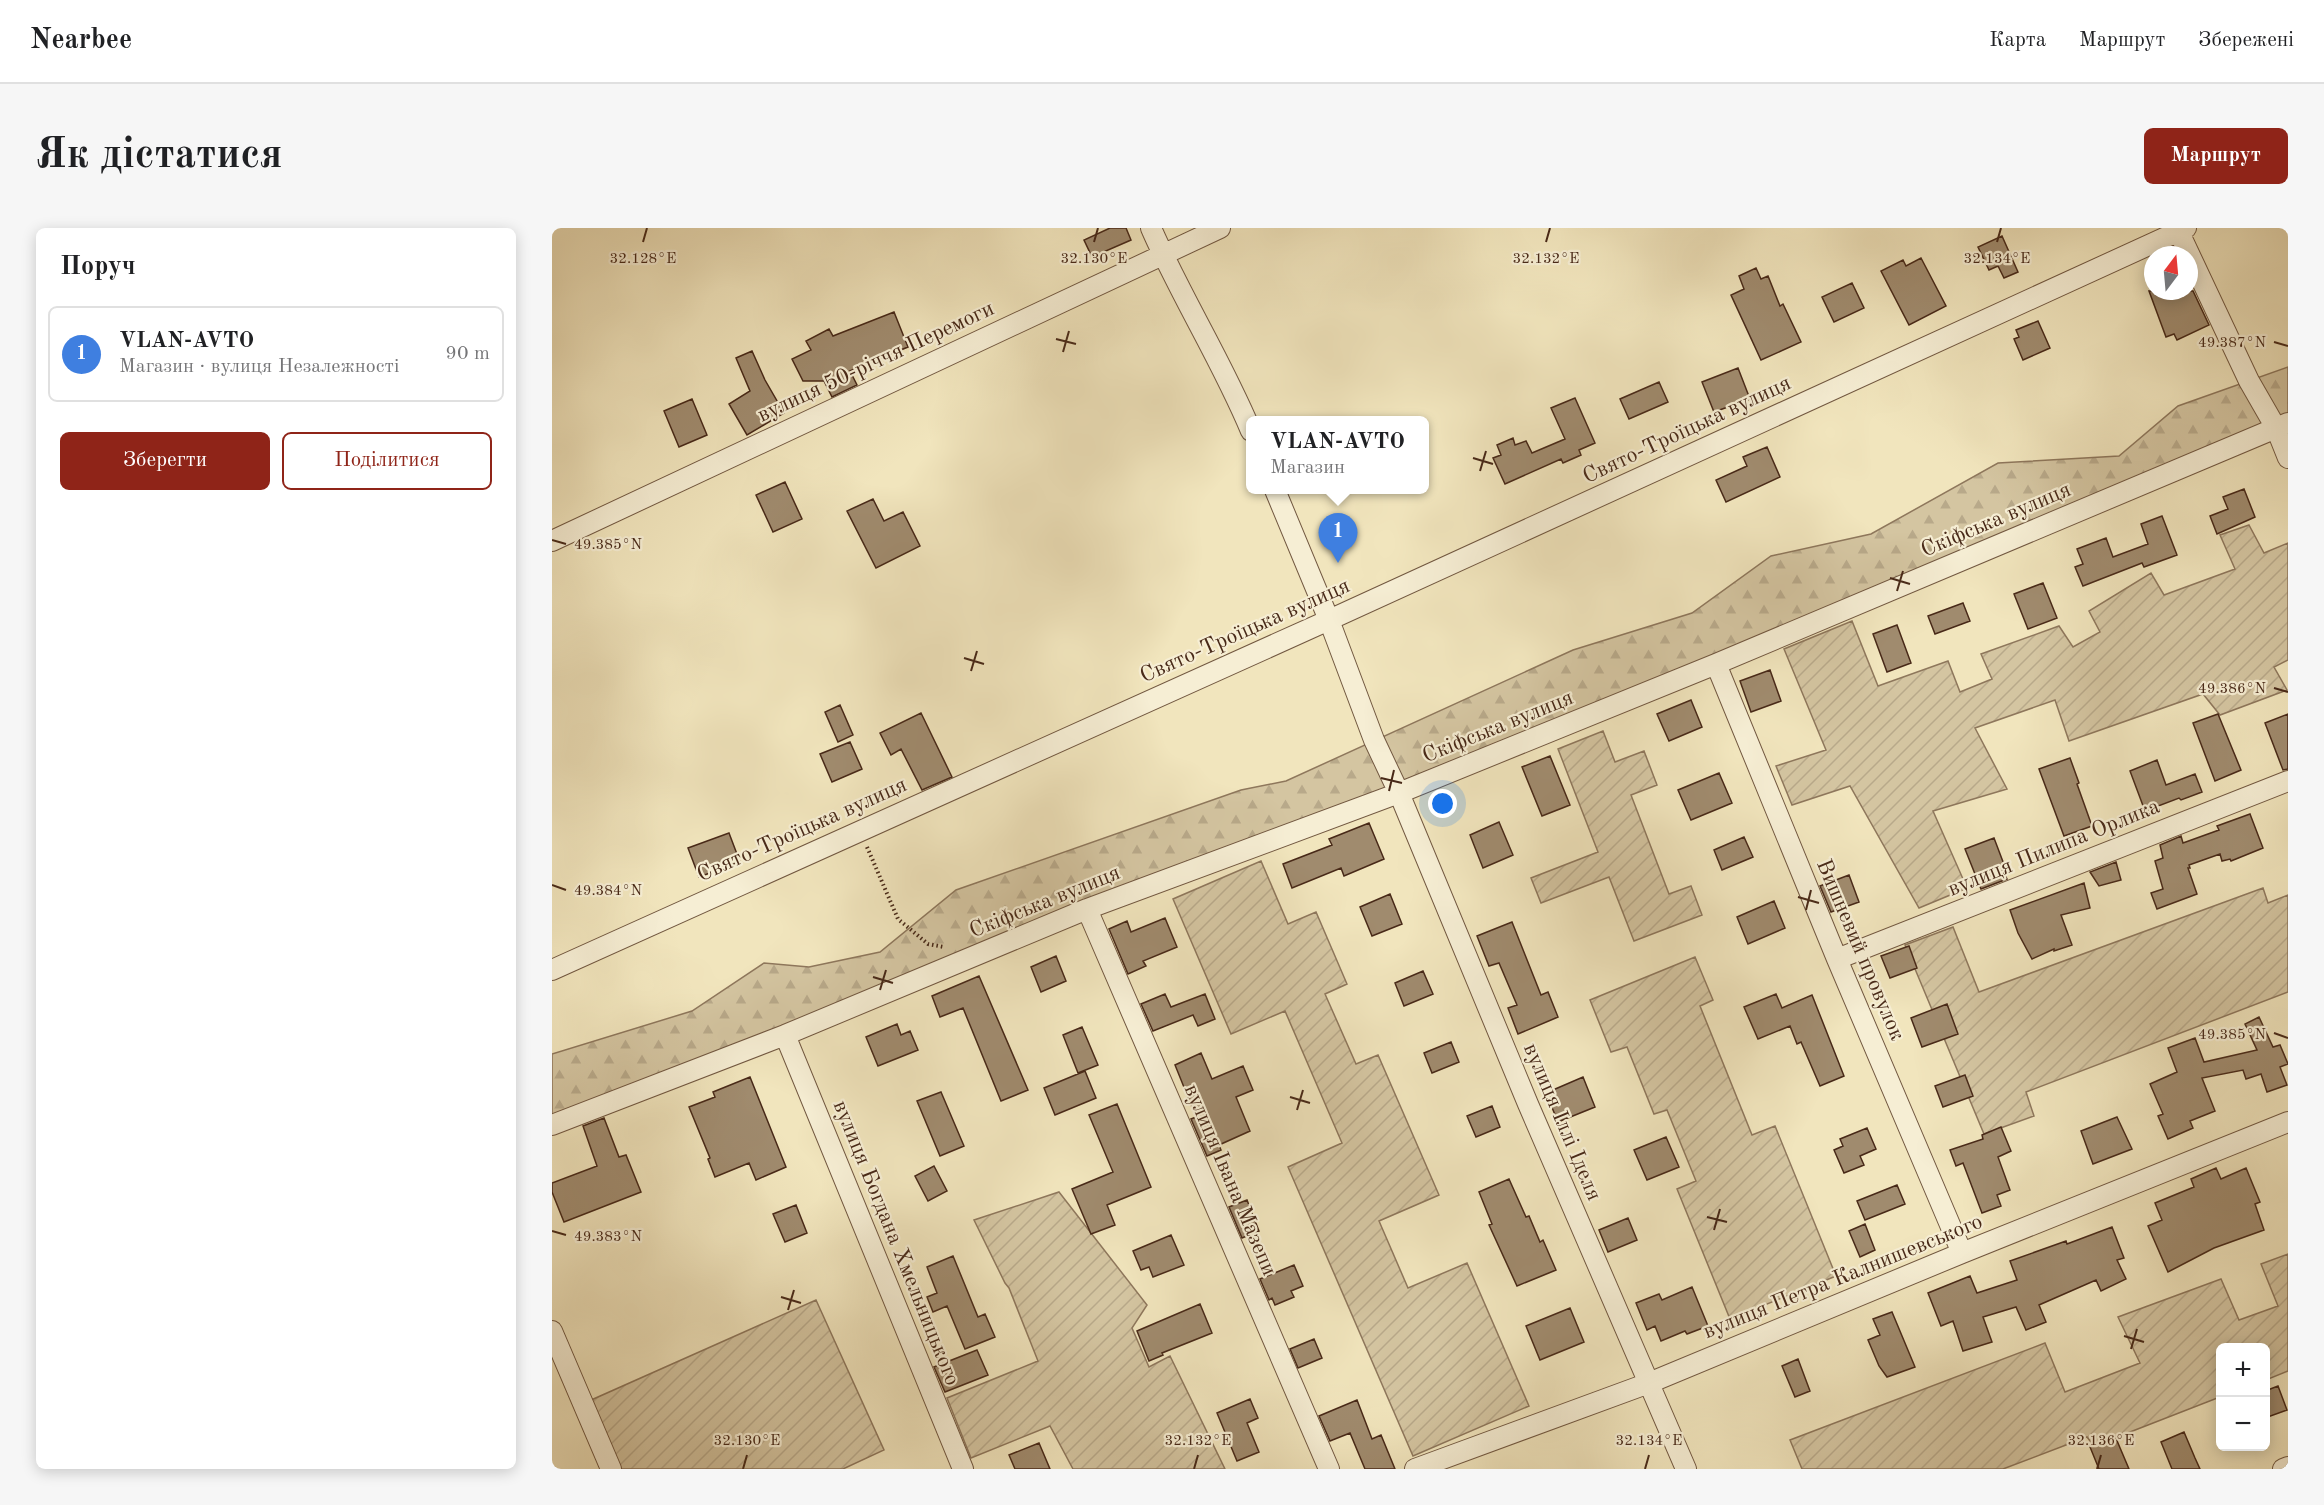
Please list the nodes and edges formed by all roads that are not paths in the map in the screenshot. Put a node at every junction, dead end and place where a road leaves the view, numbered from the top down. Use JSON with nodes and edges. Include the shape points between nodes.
{"nodes":[{"id":1,"x":1150,"y":228,"type":"edge"},
{"id":2,"x":1220,"y":228,"type":"edge"},
{"id":3,"x":2180,"y":229,"type":"edge"},
{"id":4,"x":1162,"y":254,"type":"junction"},
{"id":5,"x":1246,"y":418,"type":"edge"},
{"id":6,"x":2282,"y":425,"type":"edge"},
{"id":7,"x":2288,"y":458,"type":"edge"},
{"id":8,"x":1277,"y":494,"type":"edge"},
{"id":9,"x":552,"y":541,"type":"edge"},
{"id":10,"x":1329,"y":620,"type":"junction"},
{"id":11,"x":1716,"y":664,"type":"junction"},
{"id":12,"x":2288,"y":781,"type":"edge"},
{"id":13,"x":1399,"y":793,"type":"junction"},
{"id":14,"x":1088,"y":909,"type":"junction"},
{"id":15,"x":1837,"y":959,"type":"junction"},
{"id":16,"x":552,"y":970,"type":"edge"},
{"id":17,"x":785,"y":1035,"type":"junction"},
{"id":18,"x":2288,"y":1122,"type":"edge"},
{"id":19,"x":552,"y":1125,"type":"edge"},
{"id":20,"x":1962,"y":1253,"type":"junction"},
{"id":21,"x":552,"y":1331,"type":"edge"},
{"id":22,"x":1649,"y":1383,"type":"junction"},
{"id":23,"x":2288,"y":1467,"type":"edge"},
{"id":24,"x":611,"y":1469,"type":"edge"},
{"id":25,"x":963,"y":1469,"type":"edge"},
{"id":26,"x":1329,"y":1469,"type":"edge"},
{"id":27,"x":1415,"y":1469,"type":"edge"},
{"id":28,"x":1686,"y":1469,"type":"edge"},
{"id":29,"x":2283,"y":1469,"type":"edge"}],
"edges":[{"from":1,"to":4,"type":"street"},
{"from":2,"to":4,"type":"street","name":"вулиця 50-річчя Перемоги"},
{"from":3,"to":6,"type":"street","via":[[2249,381]]},
{"from":3,"to":10,"type":"street","name":"Свято-Троїцька вулиця"},
{"from":4,"to":5,"type":"street"},
{"from":4,"to":9,"type":"street","name":"вулиця 50-річчя Перемоги"},
{"from":6,"to":7,"type":"street"},
{"from":6,"to":11,"type":"street","name":"Скіфська вулиця"},
{"from":8,"to":10,"type":"street","name":"вулиця Іллі Іделя"},
{"from":10,"to":13,"type":"street","name":"вулиця Іллі Іделя","via":[[1374,740]]},
{"from":10,"to":16,"type":"street","name":"Свято-Троїцька вулиця"},
{"from":11,"to":13,"type":"street","name":"Скіфська вулиця"},
{"from":11,"to":15,"type":"street","name":"Вишневий провулок"},
{"from":12,"to":15,"type":"street","name":"вулиця Пилипа Орлика"},
{"from":13,"to":14,"type":"street","name":"Скіфська вулиця"},
{"from":13,"to":22,"type":"street","name":"вулиця Іллі Іделя"},
{"from":14,"to":17,"type":"street","name":"Скіфська вулиця"},
{"from":14,"to":26,"type":"street","name":"вулиця Івана Мазепи"},
{"from":15,"to":20,"type":"street","name":"Вишневий провулок"},
{"from":17,"to":19,"type":"street","name":"Скіфська вулиця"},
{"from":17,"to":25,"type":"street","name":"вулиця Богдана Хмельницького"},
{"from":18,"to":20,"type":"street","name":"вулиця Петра Калнишевського"},
{"from":20,"to":22,"type":"street","name":"вулиця Петра Калнишевського"},
{"from":21,"to":24,"type":"street"},
{"from":22,"to":27,"type":"street","name":"вулиця Петра Калнишевського"},
{"from":22,"to":28,"type":"street","name":"вулиця Іллі Іделя"},
{"from":23,"to":29,"type":"street"}]}
